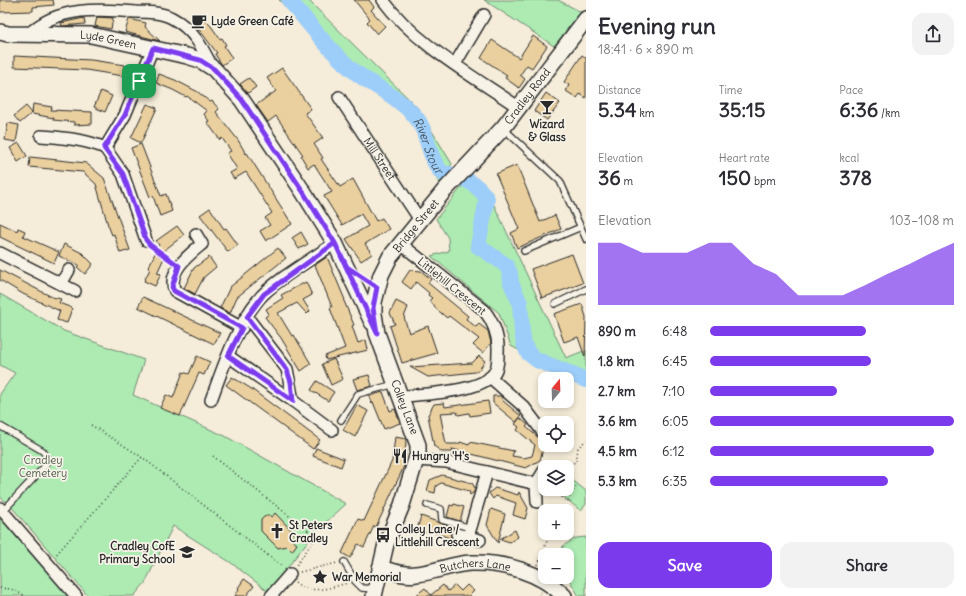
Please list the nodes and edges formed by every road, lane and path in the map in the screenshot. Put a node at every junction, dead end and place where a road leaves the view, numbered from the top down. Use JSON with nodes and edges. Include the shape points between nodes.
{"nodes":[{"id":1,"x":383,"y":0,"type":"edge"},
{"id":2,"x":484,"y":15,"type":"dead end"},
{"id":3,"x":584,"y":26,"type":"edge"},
{"id":4,"x":0,"y":32,"type":"edge"},
{"id":5,"x":29,"y":34,"type":"junction"},
{"id":6,"x":153,"y":48,"type":"junction"},
{"id":7,"x":455,"y":64,"type":"junction"},
{"id":8,"x":214,"y":69,"type":"junction"},
{"id":9,"x":339,"y":97,"type":"dead end"},
{"id":10,"x":518,"y":107,"type":"junction"},
{"id":11,"x":503,"y":128,"type":"junction"},
{"id":12,"x":41,"y":136,"type":"dead end"},
{"id":13,"x":104,"y":148,"type":"junction"},
{"id":14,"x":464,"y":170,"type":"joint"},
{"id":15,"x":420,"y":220,"type":"junction"},
{"id":16,"x":581,"y":227,"type":"junction"},
{"id":17,"x":196,"y":234,"type":"dead end"},
{"id":18,"x":586,"y":239,"type":"edge"},
{"id":19,"x":146,"y":240,"type":"joint"},
{"id":20,"x":335,"y":243,"type":"junction"},
{"id":21,"x":401,"y":244,"type":"junction"},
{"id":22,"x":524,"y":251,"type":"dead end"},
{"id":23,"x":0,"y":252,"type":"edge"},
{"id":24,"x":179,"y":266,"type":"junction"},
{"id":25,"x":347,"y":267,"type":"junction"},
{"id":26,"x":69,"y":270,"type":"dead end"},
{"id":27,"x":62,"y":284,"type":"junction"},
{"id":28,"x":377,"y":287,"type":"junction"},
{"id":29,"x":586,"y":289,"type":"edge"},
{"id":30,"x":75,"y":291,"type":"dead end"},
{"id":31,"x":554,"y":304,"type":"dead end"},
{"id":32,"x":247,"y":317,"type":"junction"},
{"id":33,"x":242,"y":328,"type":"junction"},
{"id":34,"x":377,"y":333,"type":"junction"},
{"id":35,"x":228,"y":356,"type":"junction"},
{"id":36,"x":490,"y":377,"type":"junction"},
{"id":37,"x":398,"y":390,"type":"junction"},
{"id":38,"x":211,"y":400,"type":"dead end"},
{"id":39,"x":293,"y":401,"type":"junction"},
{"id":40,"x":341,"y":420,"type":"dead end"},
{"id":41,"x":91,"y":425,"type":"dead end"},
{"id":42,"x":0,"y":426,"type":"edge"},
{"id":43,"x":538,"y":426,"type":"edge"},
{"id":44,"x":332,"y":430,"type":"dead end"},
{"id":45,"x":586,"y":440,"type":"edge"},
{"id":46,"x":213,"y":456,"type":"dead end"},
{"id":47,"x":142,"y":457,"type":"junction"},
{"id":48,"x":416,"y":460,"type":"junction"},
{"id":49,"x":574,"y":463,"type":"edge"},
{"id":50,"x":488,"y":472,"type":"junction"},
{"id":51,"x":538,"y":481,"type":"edge"},
{"id":52,"x":536,"y":484,"type":"junction"},
{"id":53,"x":576,"y":486,"type":"dead end"},
{"id":54,"x":574,"y":490,"type":"edge"},
{"id":55,"x":561,"y":496,"type":"edge"},
{"id":56,"x":570,"y":496,"type":"edge"},
{"id":57,"x":537,"y":502,"type":"dead end"},
{"id":58,"x":428,"y":505,"type":"dead end"},
{"id":59,"x":2,"y":510,"type":"edge"},
{"id":60,"x":465,"y":533,"type":"junction"},
{"id":61,"x":480,"y":540,"type":"dead end"},
{"id":62,"x":548,"y":540,"type":"edge"},
{"id":63,"x":344,"y":562,"type":"joint"},
{"id":64,"x":48,"y":564,"type":"junction"},
{"id":65,"x":380,"y":568,"type":"junction"},
{"id":66,"x":290,"y":574,"type":"junction"},
{"id":67,"x":535,"y":575,"type":"junction"},
{"id":68,"x":355,"y":581,"type":"junction"},
{"id":69,"x":0,"y":588,"type":"edge"},
{"id":70,"x":374,"y":592,"type":"edge"},
{"id":71,"x":25,"y":596,"type":"edge"},
{"id":72,"x":76,"y":596,"type":"edge"},
{"id":73,"x":271,"y":596,"type":"edge"},
{"id":74,"x":564,"y":596,"type":"edge"}],
"edges":[{"from":1,"to":7,"type":"street","via":[[416,35]]},
{"from":2,"to":7,"type":"street"},
{"from":3,"to":10,"type":"street","name":"Cradley Road"},
{"from":4,"to":5,"type":"street","name":"Lyde Green"},
{"from":5,"to":6,"type":"street","name":"Lyde Green","via":[[91,35]]},
{"from":5,"to":8,"type":"street","via":[[49,19],[73,12],[103,9],[159,13],[171,17],[187,28],[202,46]]},
{"from":6,"to":8,"type":"street","name":"Lyde Green","via":[[200,60]]},
{"from":6,"to":13,"type":"street","via":[[125,115]]},
{"from":7,"to":10,"type":"street"},
{"from":8,"to":20,"type":"street","name":"Lyde Green","via":[[242,100]]},
{"from":9,"to":15,"type":"street","name":"Mill Street"},
{"from":10,"to":11,"type":"street","name":"Cradley Road"},
{"from":11,"to":14,"type":"street","name":"Cradley Road"},
{"from":11,"to":16,"type":"lane","via":[[560,181]]},
{"from":12,"to":13,"type":"street","via":[[73,139]]},
{"from":13,"to":19,"type":"street","via":[[123,174]]},
{"from":14,"to":15,"type":"street","name":"Bridge Street"},
{"from":15,"to":21,"type":"street","name":"Bridge Street"},
{"from":16,"to":18,"type":"lane"},
{"from":16,"to":22,"type":"lane"},
{"from":17,"to":24,"type":"street","via":[[206,247],[183,260]]},
{"from":19,"to":24,"type":"path"},
{"from":20,"to":25,"type":"street","name":"Lyde Green"},
{"from":20,"to":32,"type":"street","via":[[264,294]]},
{"from":21,"to":28,"type":"street","name":"Bridge Street","via":[[390,257]]},
{"from":21,"to":36,"type":"street","name":"Littlehill Crescent","via":[[484,310],[491,319],[499,343],[498,362]]},
{"from":23,"to":27,"type":"street"},
{"from":24,"to":33,"type":"street","via":[[172,287],[174,291]]},
{"from":25,"to":28,"type":"street","name":"Lyde Green"},
{"from":25,"to":34,"type":"street","name":"Lyde Green"},
{"from":26,"to":27,"type":"street"},
{"from":27,"to":30,"type":"street"},
{"from":28,"to":34,"type":"street","name":"Colley Lane","via":[[373,308]]},
{"from":29,"to":31,"type":"lane"},
{"from":32,"to":33,"type":"street"},
{"from":32,"to":39,"type":"street","via":[[287,370]]},
{"from":33,"to":35,"type":"street"},
{"from":34,"to":37,"type":"street","name":"Colley Lane"},
{"from":35,"to":38,"type":"street"},
{"from":35,"to":39,"type":"street"},
{"from":36,"to":37,"type":"street","via":[[483,384],[468,389]]},
{"from":36,"to":43,"type":"street","via":[[524,407]]},
{"from":37,"to":40,"type":"lane","via":[[358,394]]},
{"from":37,"to":48,"type":"street","name":"Colley Lane","via":[[418,445]]},
{"from":39,"to":44,"type":"street","via":[[324,418]]},
{"from":41,"to":47,"type":"path"},
{"from":42,"to":59,"type":"lane","via":[[43,451],[46,456],[46,464]]},
{"from":45,"to":49,"type":"path","via":[[578,448]]},
{"from":46,"to":66,"type":"path","via":[[316,537]]},
{"from":47,"to":64,"type":"path"},
{"from":47,"to":66,"type":"path"},
{"from":48,"to":50,"type":"street","via":[[446,462]]},
{"from":48,"to":65,"type":"street","name":"Colley Lane"},
{"from":50,"to":52,"type":"street"},
{"from":50,"to":60,"type":"street"},
{"from":51,"to":52,"type":"street"},
{"from":52,"to":57,"type":"street"},
{"from":53,"to":54,"type":"path"},
{"from":55,"to":56,"type":"path","via":[[567,502]]},
{"from":58,"to":60,"type":"lane","via":[[441,509],[442,520]]},
{"from":59,"to":64,"type":"street"},
{"from":60,"to":61,"type":"street"},
{"from":62,"to":67,"type":"path"},
{"from":63,"to":66,"type":"path"},
{"from":63,"to":68,"type":"lane"},
{"from":64,"to":72,"type":"street"},
{"from":65,"to":67,"type":"street","name":"Butchers Lane","via":[[415,575],[460,564],[488,564]]},
{"from":65,"to":70,"type":"street","name":"Colley Lane"},
{"from":66,"to":68,"type":"path","via":[[296,584],[308,590],[321,590]]},
{"from":66,"to":73,"type":"street"},
{"from":67,"to":74,"type":"street","name":"Butchers Lane"},
{"from":68,"to":70,"type":"lane","via":[[362,588]]},
{"from":69,"to":71,"type":"path","via":[[10,589]]}]}
